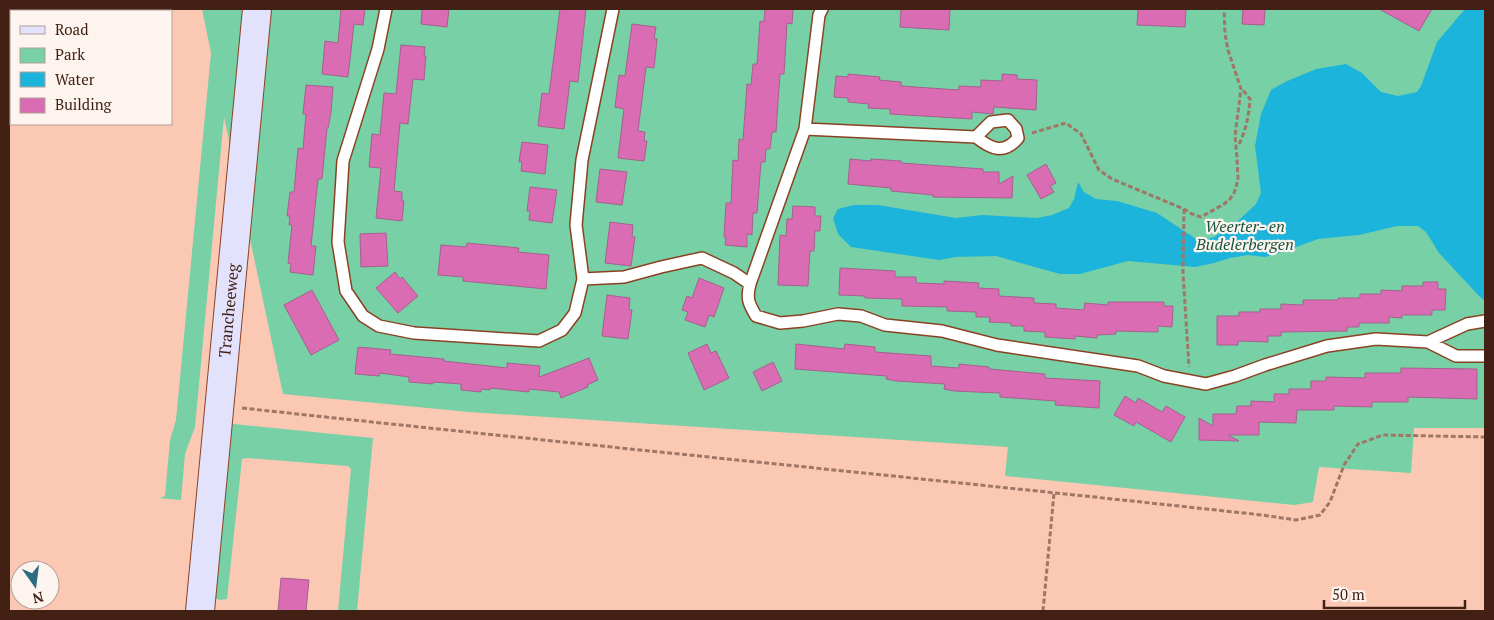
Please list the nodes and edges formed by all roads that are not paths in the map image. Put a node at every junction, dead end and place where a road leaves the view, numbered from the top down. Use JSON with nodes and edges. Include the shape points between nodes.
{"nodes":[{"id":1,"x":257,"y":9,"type":"edge"},
{"id":2,"x":386,"y":9,"type":"edge"},
{"id":3,"x":613,"y":9,"type":"edge"},
{"id":4,"x":822,"y":9,"type":"edge"},
{"id":5,"x":805,"y":129,"type":"junction"},
{"id":6,"x":976,"y":137,"type":"junction"},
{"id":7,"x":583,"y":279,"type":"junction"},
{"id":8,"x":750,"y":284,"type":"junction"},
{"id":9,"x":1485,"y":321,"type":"edge"},
{"id":10,"x":1428,"y":342,"type":"junction"},
{"id":11,"x":1485,"y":356,"type":"edge"},
{"id":12,"x":200,"y":611,"type":"edge"}],
"edges":[{"from":1,"to":12,"type":"street","name":"Trancheeweg"},
{"from":2,"to":7,"type":"lane","via":[[378,49],[343,161],[338,242],[346,291],[363,316],[379,326],[414,333],[539,341],[562,330],[575,313]]},
{"from":3,"to":7,"type":"lane","via":[[582,160],[576,224]]},
{"from":4,"to":5,"type":"lane"},
{"from":5,"to":6,"type":"lane"},
{"from":5,"to":8,"type":"lane"},
{"from":6,"to":6,"type":"lane","via":[[987,146],[999,149],[1011,146],[1018,138],[1016,129],[1008,120],[991,122]]},
{"from":7,"to":8,"type":"lane","via":[[624,277],[702,258]]},
{"from":8,"to":10,"type":"lane","via":[[747,295],[756,316],[780,323],[838,314],[861,316],[886,325],[942,331],[997,345],[1138,366],[1164,376],[1206,384],[1327,346],[1376,339]]},
{"from":9,"to":10,"type":"lane","via":[[1467,324]]},
{"from":10,"to":11,"type":"lane","via":[[1456,356]]}]}
